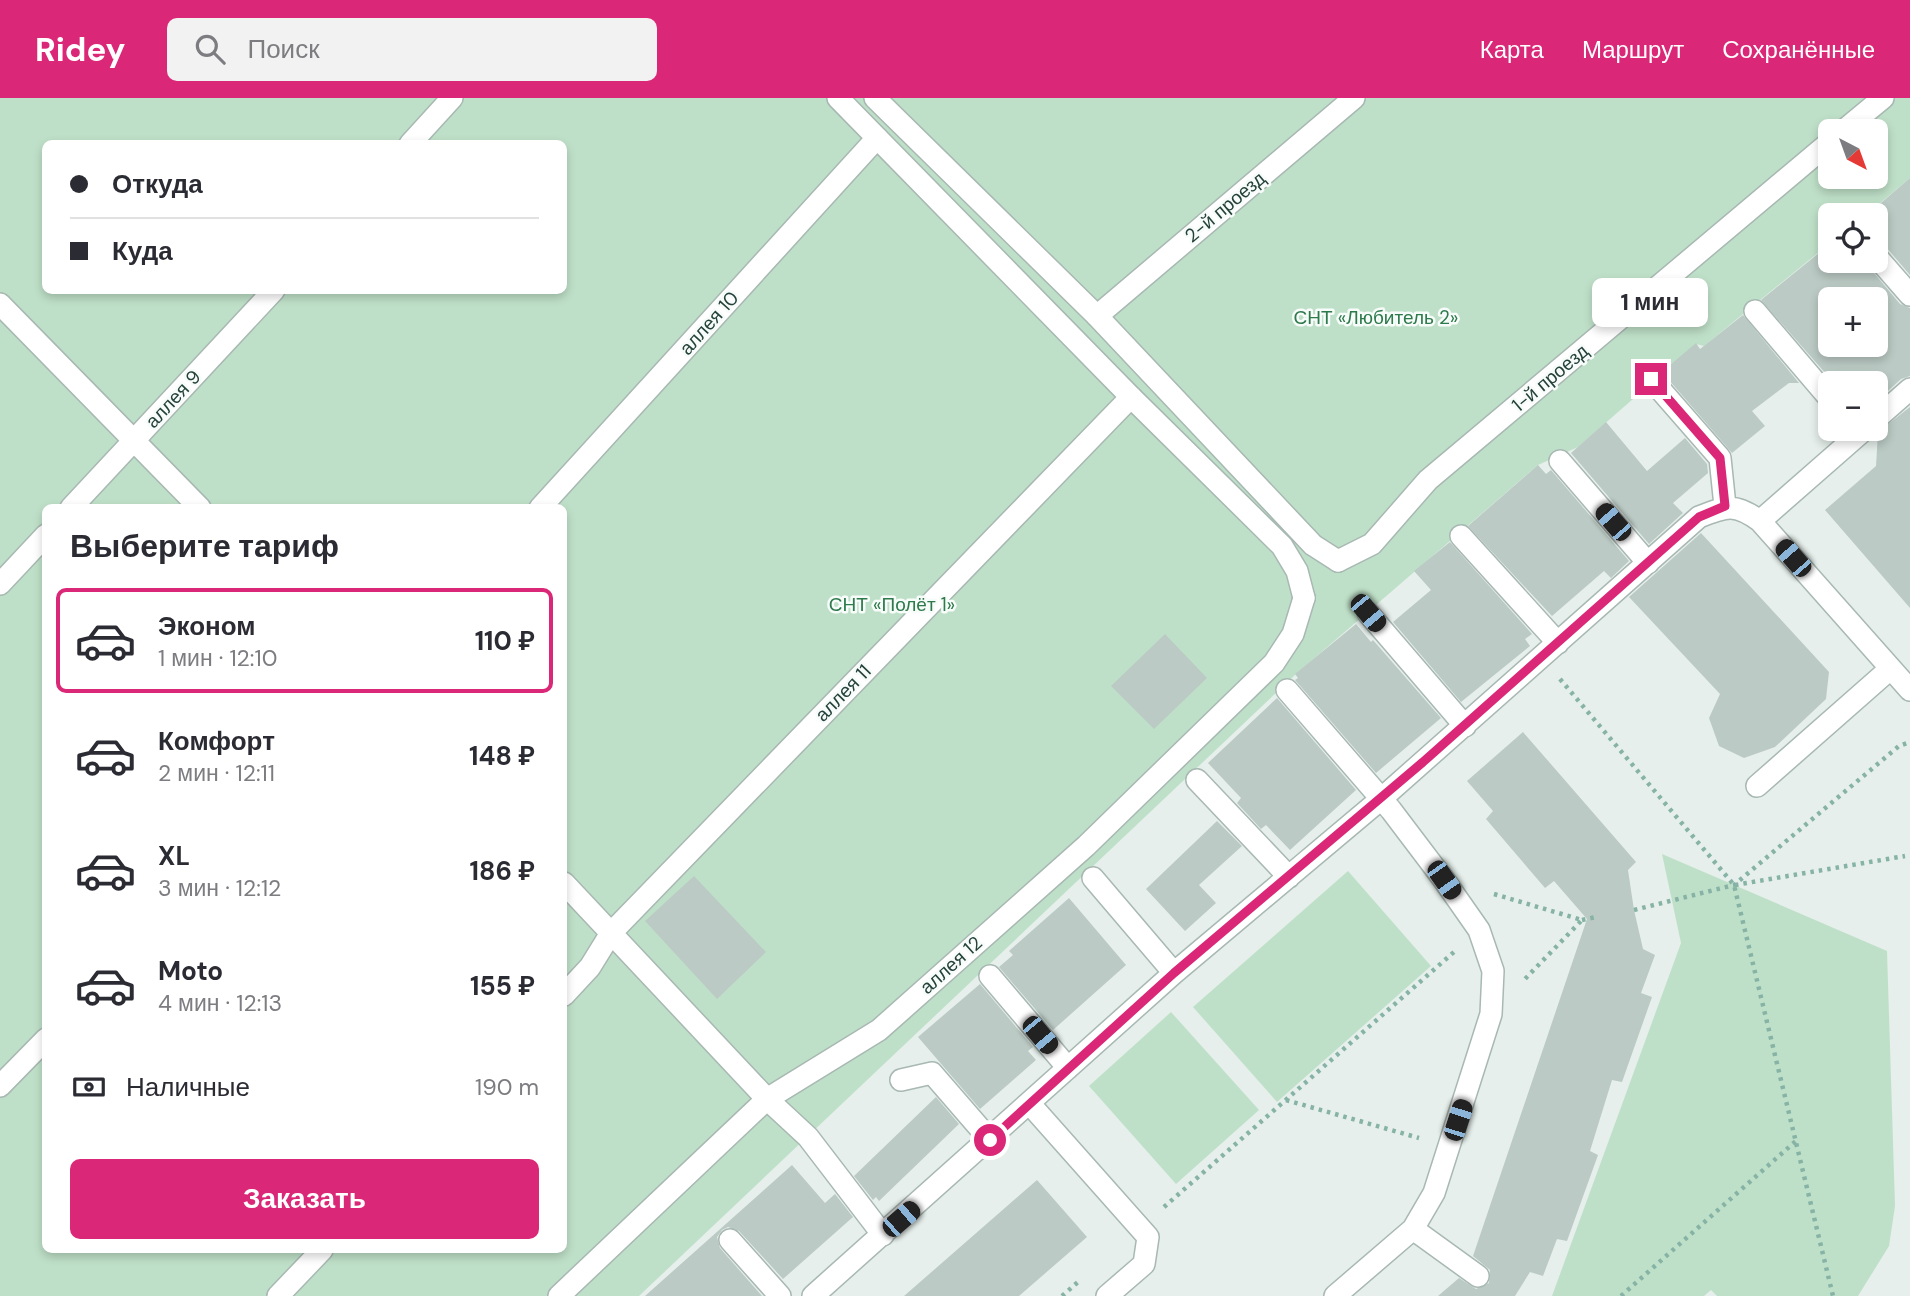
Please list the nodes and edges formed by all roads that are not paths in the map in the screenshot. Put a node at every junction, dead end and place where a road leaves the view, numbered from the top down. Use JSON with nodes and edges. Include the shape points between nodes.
{"nodes":[{"id":1,"x":452,"y":98,"type":"edge"},
{"id":2,"x":838,"y":98,"type":"edge"},
{"id":3,"x":875,"y":98,"type":"edge"},
{"id":4,"x":1354,"y":98,"type":"edge"},
{"id":5,"x":1883,"y":98,"type":"edge"},
{"id":6,"x":1858,"y":119,"type":"edge"},
{"id":7,"x":877,"y":138,"type":"junction"},
{"id":8,"x":414,"y":140,"type":"edge"},
{"id":9,"x":1818,"y":152,"type":"edge"},
{"id":10,"x":1888,"y":270,"type":"edge"},
{"id":11,"x":270,"y":294,"type":"edge"},
{"id":12,"x":1910,"y":295,"type":"edge"},
{"id":13,"x":0,"y":304,"type":"edge"},
{"id":14,"x":1755,"y":311,"type":"dead end"},
{"id":15,"x":1097,"y":316,"type":"junction"},
{"id":16,"x":1651,"y":379,"type":"dead end"},
{"id":17,"x":1818,"y":385,"type":"edge"},
{"id":18,"x":1910,"y":389,"type":"edge"},
{"id":19,"x":1131,"y":397,"type":"junction"},
{"id":20,"x":1888,"y":408,"type":"edge"},
{"id":21,"x":134,"y":440,"type":"junction"},
{"id":22,"x":1848,"y":441,"type":"edge"},
{"id":23,"x":1560,"y":461,"type":"dead end"},
{"id":24,"x":75,"y":504,"type":"edge"},
{"id":25,"x":196,"y":504,"type":"edge"},
{"id":26,"x":544,"y":504,"type":"edge"},
{"id":27,"x":1725,"y":506,"type":"junction"},
{"id":28,"x":1760,"y":521,"type":"junction"},
{"id":29,"x":1461,"y":536,"type":"dead end"},
{"id":30,"x":42,"y":539,"type":"edge"},
{"id":31,"x":1648,"y":563,"type":"junction"},
{"id":32,"x":0,"y":584,"type":"edge"},
{"id":33,"x":1368,"y":613,"type":"dead end"},
{"id":34,"x":1550,"y":650,"type":"junction"},
{"id":35,"x":1890,"y":669,"type":"junction"},
{"id":36,"x":1287,"y":690,"type":"dead end"},
{"id":37,"x":1910,"y":690,"type":"edge"},
{"id":38,"x":1465,"y":726,"type":"junction"},
{"id":39,"x":1196,"y":780,"type":"dead end"},
{"id":40,"x":1757,"y":786,"type":"dead end"},
{"id":41,"x":1381,"y":799,"type":"junction"},
{"id":42,"x":1289,"y":877,"type":"junction"},
{"id":43,"x":1093,"y":878,"type":"dead end"},
{"id":44,"x":567,"y":886,"type":"edge"},
{"id":45,"x":611,"y":933,"type":"junction"},
{"id":46,"x":1174,"y":973,"type":"junction"},
{"id":47,"x":990,"y":976,"type":"dead end"},
{"id":48,"x":567,"y":992,"type":"edge"},
{"id":49,"x":42,"y":1043,"type":"edge"},
{"id":50,"x":1068,"y":1068,"type":"junction"},
{"id":51,"x":901,"y":1080,"type":"dead end"},
{"id":52,"x":0,"y":1086,"type":"edge"},
{"id":53,"x":767,"y":1099,"type":"junction"},
{"id":54,"x":1029,"y":1103,"type":"junction"},
{"id":55,"x":990,"y":1140,"type":"junction"},
{"id":56,"x":1413,"y":1229,"type":"junction"},
{"id":57,"x":883,"y":1235,"type":"junction"},
{"id":58,"x":730,"y":1240,"type":"dead end"},
{"id":59,"x":319,"y":1253,"type":"edge"},
{"id":60,"x":1478,"y":1276,"type":"dead end"},
{"id":61,"x":278,"y":1296,"type":"edge"},
{"id":62,"x":559,"y":1296,"type":"edge"},
{"id":63,"x":780,"y":1296,"type":"edge"},
{"id":64,"x":813,"y":1296,"type":"edge"},
{"id":65,"x":1107,"y":1296,"type":"edge"},
{"id":66,"x":1335,"y":1296,"type":"edge"}],
"edges":[{"from":1,"to":8,"type":"street"},
{"from":2,"to":7,"type":"street"},
{"from":3,"to":15,"type":"street"},
{"from":4,"to":15,"type":"street","name":"2-й проезд"},
{"from":5,"to":6,"type":"street"},
{"from":7,"to":19,"type":"street"},
{"from":7,"to":26,"type":"street","name":"аллея 10"},
{"from":9,"to":15,"type":"street","name":"1-й проезд","via":[[1428,480],[1372,544],[1338,561],[1313,545]]},
{"from":10,"to":12,"type":"street"},
{"from":11,"to":21,"type":"street","name":"аллея 9"},
{"from":13,"to":21,"type":"street"},
{"from":14,"to":17,"type":"street"},
{"from":16,"to":27,"type":"street","via":[[1720,458]]},
{"from":18,"to":20,"type":"street"},
{"from":19,"to":45,"type":"street","name":"аллея 11"},
{"from":19,"to":53,"type":"street","name":"аллея 12","via":[[1282,546],[1297,571],[1304,598],[1293,634],[1274,663],[1086,846],[878,1030]]},
{"from":21,"to":24,"type":"street","name":"аллея 9"},
{"from":21,"to":25,"type":"street"},
{"from":22,"to":28,"type":"street"},
{"from":23,"to":31,"type":"street"},
{"from":27,"to":28,"type":"street","via":[[1745,510]]},
{"from":27,"to":31,"type":"street","via":[[1699,517]]},
{"from":28,"to":35,"type":"street"},
{"from":29,"to":34,"type":"street"},
{"from":30,"to":32,"type":"street"},
{"from":31,"to":34,"type":"street"},
{"from":33,"to":38,"type":"street"},
{"from":34,"to":38,"type":"street"},
{"from":35,"to":37,"type":"street"},
{"from":35,"to":40,"type":"street"},
{"from":36,"to":41,"type":"street"},
{"from":38,"to":41,"type":"street"},
{"from":39,"to":42,"type":"street"},
{"from":41,"to":42,"type":"street"},
{"from":41,"to":56,"type":"street","via":[[1479,930],[1493,971],[1491,1014],[1434,1193]]},
{"from":42,"to":46,"type":"street"},
{"from":43,"to":46,"type":"street"},
{"from":44,"to":45,"type":"street"},
{"from":45,"to":48,"type":"street","name":"аллея 11","via":[[590,967]]},
{"from":45,"to":53,"type":"street"},
{"from":46,"to":50,"type":"street"},
{"from":47,"to":50,"type":"street"},
{"from":49,"to":52,"type":"street"},
{"from":50,"to":54,"type":"street"},
{"from":51,"to":55,"type":"street","via":[[932,1073]]},
{"from":53,"to":57,"type":"street","via":[[808,1137]]},
{"from":53,"to":62,"type":"street","name":"аллея 12"},
{"from":54,"to":55,"type":"street"},
{"from":54,"to":65,"type":"street","via":[[1148,1237],[1143,1264]]},
{"from":55,"to":57,"type":"street"},
{"from":56,"to":60,"type":"street"},
{"from":56,"to":66,"type":"street"},
{"from":57,"to":64,"type":"street"},
{"from":58,"to":63,"type":"street"},
{"from":59,"to":61,"type":"street"}]}
